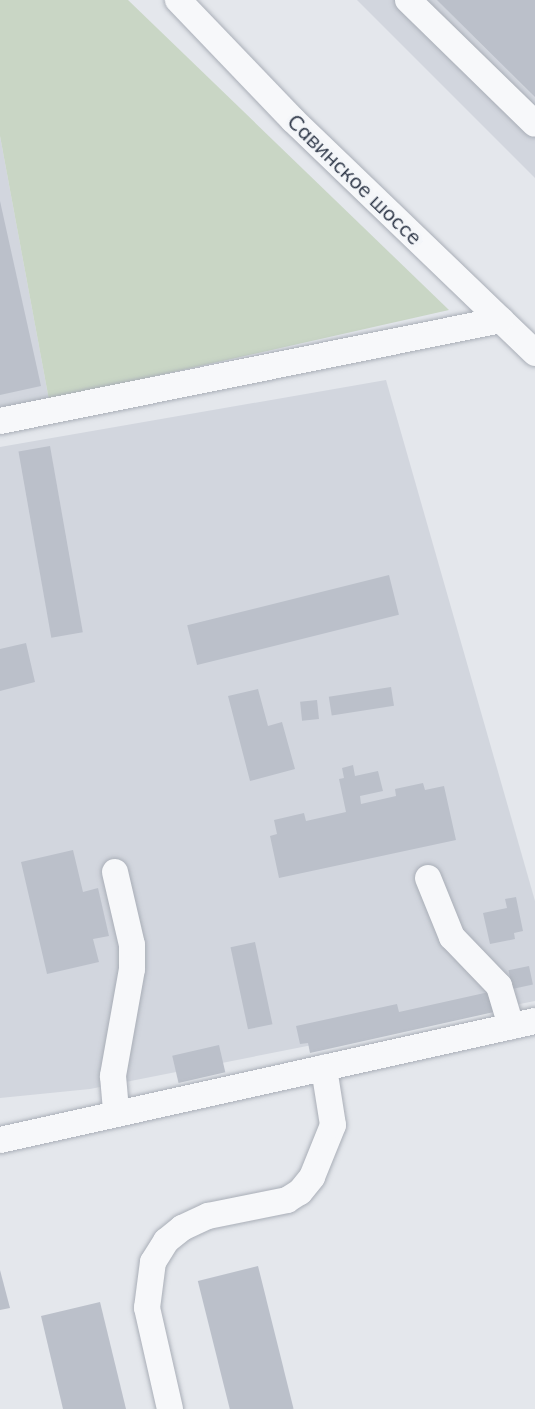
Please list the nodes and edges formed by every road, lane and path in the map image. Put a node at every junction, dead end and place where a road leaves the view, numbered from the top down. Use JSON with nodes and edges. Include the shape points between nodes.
{"nodes":[{"id":1,"x":178,"y":0,"type":"edge"},
{"id":2,"x":408,"y":0,"type":"edge"},
{"id":3,"x":535,"y":124,"type":"edge"},
{"id":4,"x":501,"y":320,"type":"junction"},
{"id":5,"x":535,"y":353,"type":"edge"},
{"id":6,"x":0,"y":421,"type":"edge"},
{"id":7,"x":115,"y":872,"type":"dead end"},
{"id":8,"x":428,"y":878,"type":"dead end"},
{"id":9,"x":523,"y":1023,"type":"edge"},
{"id":10,"x":324,"y":1068,"type":"junction"},
{"id":11,"x":116,"y":1114,"type":"junction"},
{"id":12,"x":0,"y":1140,"type":"edge"},
{"id":13,"x":170,"y":1409,"type":"edge"}],
"edges":[{"from":1,"to":4,"type":"street","name":"Савинское шоссе","via":[[293,120]]},
{"from":2,"to":3,"type":"street"},
{"from":4,"to":5,"type":"street","name":"Савинское шоссе"},
{"from":4,"to":6,"type":"street"},
{"from":7,"to":11,"type":"street","via":[[132,945],[113,1076]]},
{"from":8,"to":9,"type":"street","via":[[452,937],[499,986]]},
{"from":9,"to":10,"type":"street"},
{"from":10,"to":11,"type":"street"},
{"from":10,"to":13,"type":"street","via":[[333,1125],[312,1177],[300,1192],[287,1200],[208,1216],[182,1227],[153,1262],[146,1285],[147,1308]]},
{"from":11,"to":12,"type":"street"}]}
